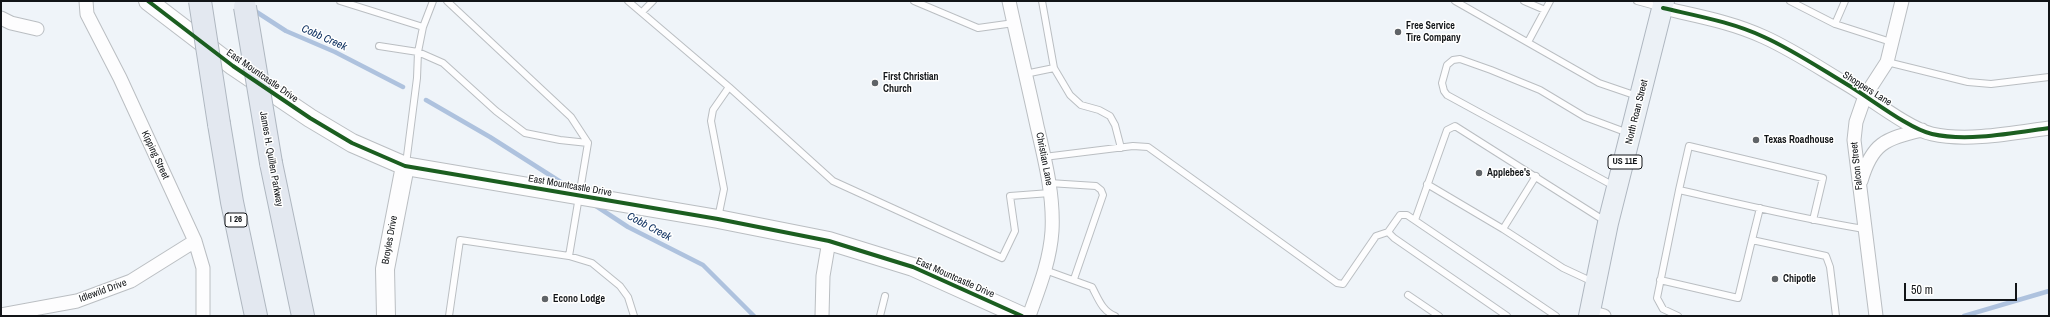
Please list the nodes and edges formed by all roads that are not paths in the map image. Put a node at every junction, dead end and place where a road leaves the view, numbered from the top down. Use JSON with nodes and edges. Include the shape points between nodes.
{"nodes":[{"id":1,"x":86,"y":1,"type":"edge"},
{"id":2,"x":148,"y":1,"type":"edge"},
{"id":3,"x":200,"y":1,"type":"edge"},
{"id":4,"x":340,"y":1,"type":"edge"},
{"id":5,"x":433,"y":1,"type":"edge"},
{"id":6,"x":447,"y":1,"type":"edge"},
{"id":7,"x":628,"y":1,"type":"edge"},
{"id":8,"x":653,"y":1,"type":"edge"},
{"id":9,"x":914,"y":1,"type":"edge"},
{"id":10,"x":1009,"y":1,"type":"edge"},
{"id":11,"x":1042,"y":1,"type":"edge"},
{"id":12,"x":1455,"y":1,"type":"edge"},
{"id":13,"x":1524,"y":1,"type":"edge"},
{"id":14,"x":1550,"y":1,"type":"edge"},
{"id":15,"x":1637,"y":1,"type":"edge"},
{"id":16,"x":1790,"y":1,"type":"edge"},
{"id":17,"x":1845,"y":1,"type":"edge"},
{"id":18,"x":1902,"y":1,"type":"edge"},
{"id":19,"x":244,"y":4,"type":"edge"},
{"id":20,"x":1663,"y":4,"type":"edge"},
{"id":21,"x":1545,"y":10,"type":"junction"},
{"id":22,"x":642,"y":12,"type":"junction"},
{"id":23,"x":1,"y":18,"type":"edge"},
{"id":24,"x":1014,"y":23,"type":"junction"},
{"id":25,"x":1835,"y":24,"type":"junction"},
{"id":26,"x":423,"y":28,"type":"junction"},
{"id":27,"x":37,"y":29,"type":"dead end"},
{"id":28,"x":1528,"y":42,"type":"junction"},
{"id":29,"x":1891,"y":42,"type":"junction"},
{"id":30,"x":379,"y":46,"type":"dead end"},
{"id":31,"x":418,"y":52,"type":"junction"},
{"id":32,"x":1887,"y":62,"type":"junction"},
{"id":33,"x":1054,"y":68,"type":"junction"},
{"id":34,"x":1026,"y":74,"type":"junction"},
{"id":35,"x":2049,"y":77,"type":"edge"},
{"id":36,"x":730,"y":87,"type":"junction"},
{"id":37,"x":1865,"y":96,"type":"junction"},
{"id":38,"x":1641,"y":97,"type":"junction"},
{"id":39,"x":2049,"y":128,"type":"edge"},
{"id":40,"x":1922,"y":130,"type":"junction"},
{"id":41,"x":1631,"y":135,"type":"junction"},
{"id":42,"x":588,"y":143,"type":"junction"},
{"id":43,"x":1121,"y":148,"type":"junction"},
{"id":44,"x":1044,"y":157,"type":"junction"},
{"id":45,"x":405,"y":166,"type":"junction"},
{"id":46,"x":1536,"y":176,"type":"junction"},
{"id":47,"x":1427,"y":184,"type":"junction"},
{"id":48,"x":1859,"y":187,"type":"junction"},
{"id":49,"x":1050,"y":188,"type":"junction"},
{"id":50,"x":1618,"y":189,"type":"junction"},
{"id":51,"x":1679,"y":190,"type":"junction"},
{"id":52,"x":578,"y":195,"type":"junction"},
{"id":53,"x":1760,"y":208,"type":"junction"},
{"id":54,"x":718,"y":219,"type":"junction"},
{"id":55,"x":1415,"y":220,"type":"junction"},
{"id":56,"x":1813,"y":220,"type":"junction"},
{"id":57,"x":1608,"y":223,"type":"junction"},
{"id":58,"x":1503,"y":229,"type":"junction"},
{"id":59,"x":1864,"y":229,"type":"junction"},
{"id":60,"x":1388,"y":232,"type":"junction"},
{"id":61,"x":1752,"y":240,"type":"junction"},
{"id":62,"x":195,"y":241,"type":"junction"},
{"id":63,"x":830,"y":241,"type":"junction"},
{"id":64,"x":569,"y":256,"type":"junction"},
{"id":65,"x":1045,"y":270,"type":"junction"},
{"id":66,"x":1074,"y":279,"type":"junction"},
{"id":67,"x":1660,"y":280,"type":"junction"},
{"id":68,"x":1596,"y":283,"type":"junction"},
{"id":69,"x":1408,"y":295,"type":"dead end"},
{"id":70,"x":885,"y":296,"type":"dead end"},
{"id":71,"x":1,"y":315,"type":"edge"},
{"id":72,"x":1594,"y":315,"type":"edge"},
{"id":73,"x":203,"y":316,"type":"edge"},
{"id":74,"x":256,"y":316,"type":"edge"},
{"id":75,"x":303,"y":316,"type":"edge"},
{"id":76,"x":386,"y":316,"type":"edge"},
{"id":77,"x":449,"y":316,"type":"edge"},
{"id":78,"x":634,"y":316,"type":"edge"},
{"id":79,"x":822,"y":316,"type":"edge"},
{"id":80,"x":880,"y":316,"type":"edge"},
{"id":81,"x":1022,"y":316,"type":"edge"},
{"id":82,"x":1029,"y":316,"type":"edge"},
{"id":83,"x":1115,"y":316,"type":"edge"},
{"id":84,"x":1439,"y":316,"type":"edge"},
{"id":85,"x":1507,"y":316,"type":"edge"},
{"id":86,"x":1556,"y":316,"type":"edge"},
{"id":87,"x":1678,"y":316,"type":"edge"},
{"id":88,"x":1836,"y":316,"type":"edge"},
{"id":89,"x":1876,"y":316,"type":"edge"}],
"edges":[{"from":1,"to":62,"type":"street","name":"Kipping Street","via":[[87,14],[120,78]]},
{"from":2,"to":45,"type":"street","name":"East Mountcastle Drive","via":[[233,66],[310,118],[352,143]]},
{"from":3,"to":74,"type":"highway","number":"I 26","bridge":true,"via":[[232,202]]},
{"from":4,"to":26,"type":"lane"},
{"from":5,"to":26,"type":"lane"},
{"from":6,"to":42,"type":"lane","via":[[571,117]]},
{"from":7,"to":22,"type":"lane"},
{"from":8,"to":22,"type":"lane"},
{"from":9,"to":24,"type":"lane","via":[[978,28]]},
{"from":10,"to":24,"type":"street","name":"Christian Lane"},
{"from":11,"to":33,"type":"lane"},
{"from":12,"to":28,"type":"lane"},
{"from":13,"to":21,"type":"lane"},
{"from":14,"to":21,"type":"lane"},
{"from":15,"to":20,"type":"lane"},
{"from":16,"to":25,"type":"lane"},
{"from":17,"to":25,"type":"lane"},
{"from":18,"to":29,"type":"street","name":"Falcon Street"},
{"from":19,"to":75,"type":"highway","name":"James H. Quillen Parkway","bridge":true,"via":[[271,163]]},
{"from":20,"to":37,"type":"street","name":"Shoppers Lane","via":[[1765,37]]},
{"from":20,"to":38,"type":"main road","name":"North Roan Street","number":"US 11E"},
{"from":21,"to":28,"type":"lane"},
{"from":22,"to":36,"type":"lane"},
{"from":23,"to":27,"type":"street"},
{"from":24,"to":34,"type":"street","name":"Christian Lane"},
{"from":25,"to":29,"type":"lane"},
{"from":26,"to":31,"type":"lane"},
{"from":28,"to":38,"type":"lane","via":[[1599,83]]},
{"from":29,"to":32,"type":"street","name":"Falcon Street"},
{"from":30,"to":31,"type":"lane"},
{"from":31,"to":42,"type":"lane","via":[[443,63],[496,111],[525,133]]},
{"from":31,"to":45,"type":"lane"},
{"from":32,"to":35,"type":"lane","via":[[1968,82],[1991,84]]},
{"from":32,"to":37,"type":"street","name":"Falcon Street"},
{"from":33,"to":34,"type":"lane"},
{"from":33,"to":43,"type":"lane","via":[[1070,95],[1081,104],[1110,116]]},
{"from":34,"to":44,"type":"street","name":"Christian Lane"},
{"from":36,"to":49,"type":"lane","via":[[833,181],[1002,258],[1015,231],[1010,196]]},
{"from":36,"to":54,"type":"lane","via":[[713,110],[711,121],[724,188]]},
{"from":37,"to":40,"type":"street","name":"Shoppers Lane"},
{"from":37,"to":48,"type":"street","name":"Falcon Street","via":[[1856,122],[1854,140]]},
{"from":38,"to":41,"type":"main road","name":"North Roan Street","number":"US 11E"},
{"from":39,"to":40,"type":"street","name":"Shoppers Lane","via":[[1948,137]]},
{"from":40,"to":48,"type":"street","via":[[1885,140],[1870,156]]},
{"from":41,"to":50,"type":"main road","name":"North Roan Street","number":"US 11E"},
{"from":41,"to":50,"type":"lane","via":[[1585,117],[1540,90],[1491,70],[1460,59],[1453,60],[1447,65],[1442,83],[1447,95]]},
{"from":42,"to":52,"type":"lane"},
{"from":43,"to":44,"type":"lane"},
{"from":43,"to":60,"type":"lane","via":[[1148,147],[1338,283],[1343,284],[1346,281],[1376,236]]},
{"from":44,"to":49,"type":"street","name":"Christian Lane"},
{"from":45,"to":52,"type":"street","name":"East Mountcastle Drive"},
{"from":45,"to":76,"type":"street","name":"Broyles Drive","via":[[385,269]]},
{"from":46,"to":47,"type":"lane","via":[[1455,126],[1447,130]]},
{"from":46,"to":57,"type":"lane"},
{"from":46,"to":58,"type":"lane"},
{"from":47,"to":55,"type":"lane"},
{"from":47,"to":58,"type":"lane"},
{"from":48,"to":59,"type":"street","name":"Falcon Street"},
{"from":49,"to":65,"type":"street","name":"Christian Lane","via":[[1052,231]]},
{"from":49,"to":66,"type":"lane","via":[[1096,186],[1103,195]]},
{"from":50,"to":57,"type":"main road","name":"North Roan Street","number":"US 11E"},
{"from":51,"to":53,"type":"lane"},
{"from":51,"to":56,"type":"lane","via":[[1689,146],[1822,178]]},
{"from":51,"to":67,"type":"lane"},
{"from":52,"to":54,"type":"street","name":"East Mountcastle Drive"},
{"from":52,"to":64,"type":"lane"},
{"from":53,"to":56,"type":"lane"},
{"from":53,"to":61,"type":"lane"},
{"from":54,"to":63,"type":"street","name":"East Mountcastle Drive"},
{"from":55,"to":60,"type":"lane","via":[[1404,214],[1400,215]]},
{"from":55,"to":86,"type":"lane"},
{"from":56,"to":59,"type":"lane"},
{"from":57,"to":68,"type":"main road","name":"North Roan Street","number":"US 11E"},
{"from":58,"to":68,"type":"lane","via":[[1563,268]]},
{"from":59,"to":89,"type":"street","name":"Falcon Street"},
{"from":60,"to":85,"type":"lane"},
{"from":61,"to":67,"type":"lane","via":[[1738,298]]},
{"from":61,"to":88,"type":"lane","via":[[1826,256],[1830,267]]},
{"from":62,"to":71,"type":"street","name":"Idlewild Drive","via":[[131,281],[111,289],[77,301]]},
{"from":62,"to":73,"type":"street","name":"Kipping Street","via":[[203,268]]},
{"from":63,"to":79,"type":"street","via":[[823,276]]},
{"from":63,"to":81,"type":"street","name":"East Mountcastle Drive","via":[[913,267]]},
{"from":64,"to":77,"type":"lane","via":[[460,240]]},
{"from":64,"to":78,"type":"lane","via":[[592,263],[620,286],[628,297]]},
{"from":65,"to":66,"type":"lane"},
{"from":65,"to":82,"type":"street","name":"Christian Lane"},
{"from":66,"to":83,"type":"lane","via":[[1092,287],[1100,303],[1108,313]]},
{"from":67,"to":87,"type":"lane","via":[[1657,298],[1663,309]]},
{"from":68,"to":72,"type":"main road","name":"North Roan Street","number":"US 11E"},
{"from":69,"to":84,"type":"lane"},
{"from":70,"to":80,"type":"lane"}]}
